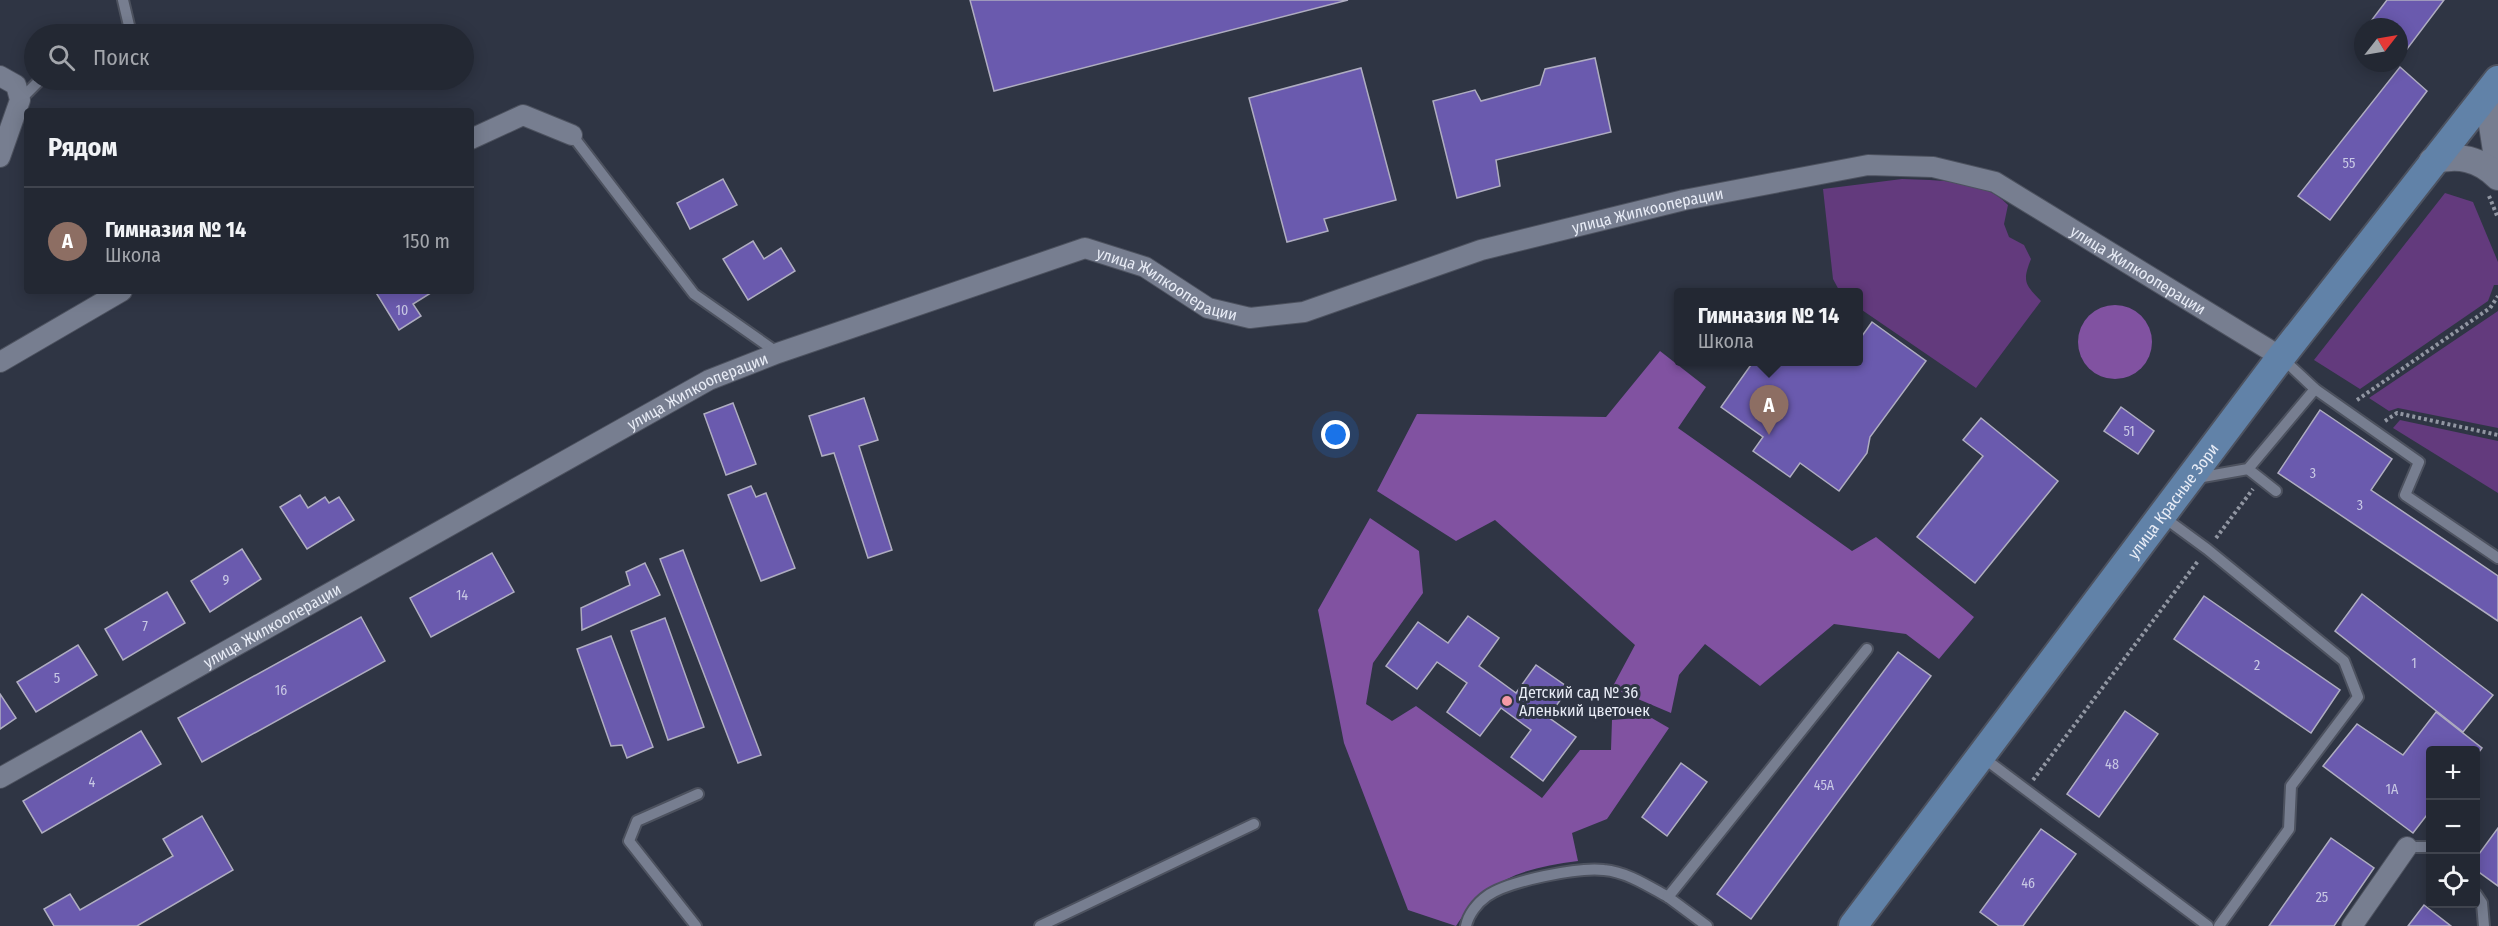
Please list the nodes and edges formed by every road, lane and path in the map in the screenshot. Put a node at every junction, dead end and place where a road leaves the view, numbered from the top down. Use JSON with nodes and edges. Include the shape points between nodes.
{"nodes":[{"id":1,"x":123,"y":0,"type":"edge"},
{"id":2,"x":129,"y":24,"type":"edge"},
{"id":3,"x":0,"y":76,"type":"edge"},
{"id":4,"x":2496,"y":82,"type":"edge"},
{"id":5,"x":30,"y":90,"type":"edge"},
{"id":6,"x":20,"y":100,"type":"junction"},
{"id":7,"x":572,"y":135,"type":"joint"},
{"id":8,"x":474,"y":138,"type":"edge"},
{"id":9,"x":0,"y":157,"type":"edge"},
{"id":10,"x":2432,"y":161,"type":"junction"},
{"id":11,"x":2498,"y":164,"type":"edge"},
{"id":12,"x":2490,"y":184,"type":"edge"},
{"id":13,"x":2498,"y":218,"type":"edge"},
{"id":14,"x":117,"y":294,"type":"edge"},
{"id":15,"x":2498,"y":297,"type":"edge"},
{"id":16,"x":778,"y":353,"type":"junction"},
{"id":17,"x":2281,"y":357,"type":"junction"},
{"id":18,"x":0,"y":362,"type":"edge"},
{"id":19,"x":2315,"y":389,"type":"junction"},
{"id":20,"x":2344,"y":409,"type":"junction"},
{"id":21,"x":2375,"y":428,"type":"junction"},
{"id":22,"x":2498,"y":435,"type":"edge"},
{"id":23,"x":2248,"y":469,"type":"junction"},
{"id":24,"x":2190,"y":479,"type":"junction"},
{"id":25,"x":2260,"y":479,"type":"junction"},
{"id":26,"x":2276,"y":491,"type":"dead end"},
{"id":27,"x":2162,"y":516,"type":"junction"},
{"id":28,"x":2207,"y":549,"type":"junction"},
{"id":29,"x":2498,"y":558,"type":"edge"},
{"id":30,"x":1867,"y":649,"type":"dead end"},
{"id":31,"x":1981,"y":756,"type":"junction"},
{"id":32,"x":0,"y":778,"type":"edge"},
{"id":33,"x":2025,"y":791,"type":"junction"},
{"id":34,"x":698,"y":794,"type":"dead end"},
{"id":35,"x":1254,"y":824,"type":"dead end"},
{"id":36,"x":2407,"y":847,"type":"joint"},
{"id":37,"x":2426,"y":847,"type":"edge"},
{"id":38,"x":1668,"y":897,"type":"junction"},
{"id":39,"x":2480,"y":900,"type":"edge"},
{"id":40,"x":696,"y":926,"type":"edge"},
{"id":41,"x":1040,"y":926,"type":"edge"},
{"id":42,"x":1466,"y":926,"type":"edge"},
{"id":43,"x":1707,"y":926,"type":"edge"},
{"id":44,"x":1853,"y":926,"type":"edge"},
{"id":45,"x":2208,"y":926,"type":"edge"},
{"id":46,"x":2219,"y":926,"type":"edge"},
{"id":47,"x":2352,"y":926,"type":"edge"},
{"id":48,"x":2484,"y":926,"type":"edge"}],
"edges":[{"from":1,"to":2,"type":"lane"},
{"from":3,"to":6,"type":"street","via":[[16,85]]},
{"from":4,"to":10,"type":"main road","name":"улица Красные Зори"},
{"from":4,"to":11,"type":"street","via":[[2492,125]]},
{"from":5,"to":6,"type":"lane"},
{"from":6,"to":9,"type":"street"},
{"from":7,"to":8,"type":"street","via":[[523,116]]},
{"from":7,"to":16,"type":"lane","via":[[694,294]]},
{"from":10,"to":12,"type":"street","via":[[2448,157],[2469,159],[2489,169]]},
{"from":10,"to":17,"type":"main road","name":"улица Красные Зори"},
{"from":12,"to":13,"type":"path"},
{"from":14,"to":18,"type":"street"},
{"from":15,"to":20,"type":"path","via":[[2490,308]]},
{"from":16,"to":17,"type":"street","name":"улица Жилкооперации","via":[[1085,248],[1145,267],[1208,308],[1250,318],[1304,312],[1481,250],[1684,200],[1868,165],[1933,167],[1995,183]]},
{"from":16,"to":32,"type":"street","name":"улица Жилкооперации","via":[[709,380]]},
{"from":17,"to":19,"type":"lane"},
{"from":17,"to":24,"type":"main road","name":"улица Красные Зори"},
{"from":19,"to":20,"type":"lane"},
{"from":19,"to":23,"type":"lane"},
{"from":20,"to":21,"type":"lane"},
{"from":21,"to":22,"type":"path","via":[[2397,413]]},
{"from":21,"to":29,"type":"lane","via":[[2419,462],[2405,495]]},
{"from":23,"to":24,"type":"lane"},
{"from":23,"to":25,"type":"lane"},
{"from":24,"to":27,"type":"main road","name":"улица Красные Зори"},
{"from":25,"to":26,"type":"lane"},
{"from":25,"to":28,"type":"path"},
{"from":27,"to":28,"type":"lane"},
{"from":27,"to":31,"type":"main road","name":"улица Красные Зори"},
{"from":28,"to":33,"type":"path"},
{"from":28,"to":46,"type":"lane","via":[[2344,661],[2358,697],[2291,786],[2289,829]]},
{"from":30,"to":38,"type":"lane"},
{"from":31,"to":33,"type":"lane"},
{"from":31,"to":44,"type":"main road","name":"улица Красные Зори"},
{"from":33,"to":45,"type":"lane"},
{"from":34,"to":40,"type":"lane","via":[[637,821],[630,841]]},
{"from":35,"to":41,"type":"lane"},
{"from":36,"to":37,"type":"lane"},
{"from":36,"to":47,"type":"street"},
{"from":38,"to":42,"type":"lane","via":[[1605,870],[1569,871],[1487,896],[1468,917]]},
{"from":38,"to":43,"type":"lane"},
{"from":39,"to":48,"type":"lane"}]}
